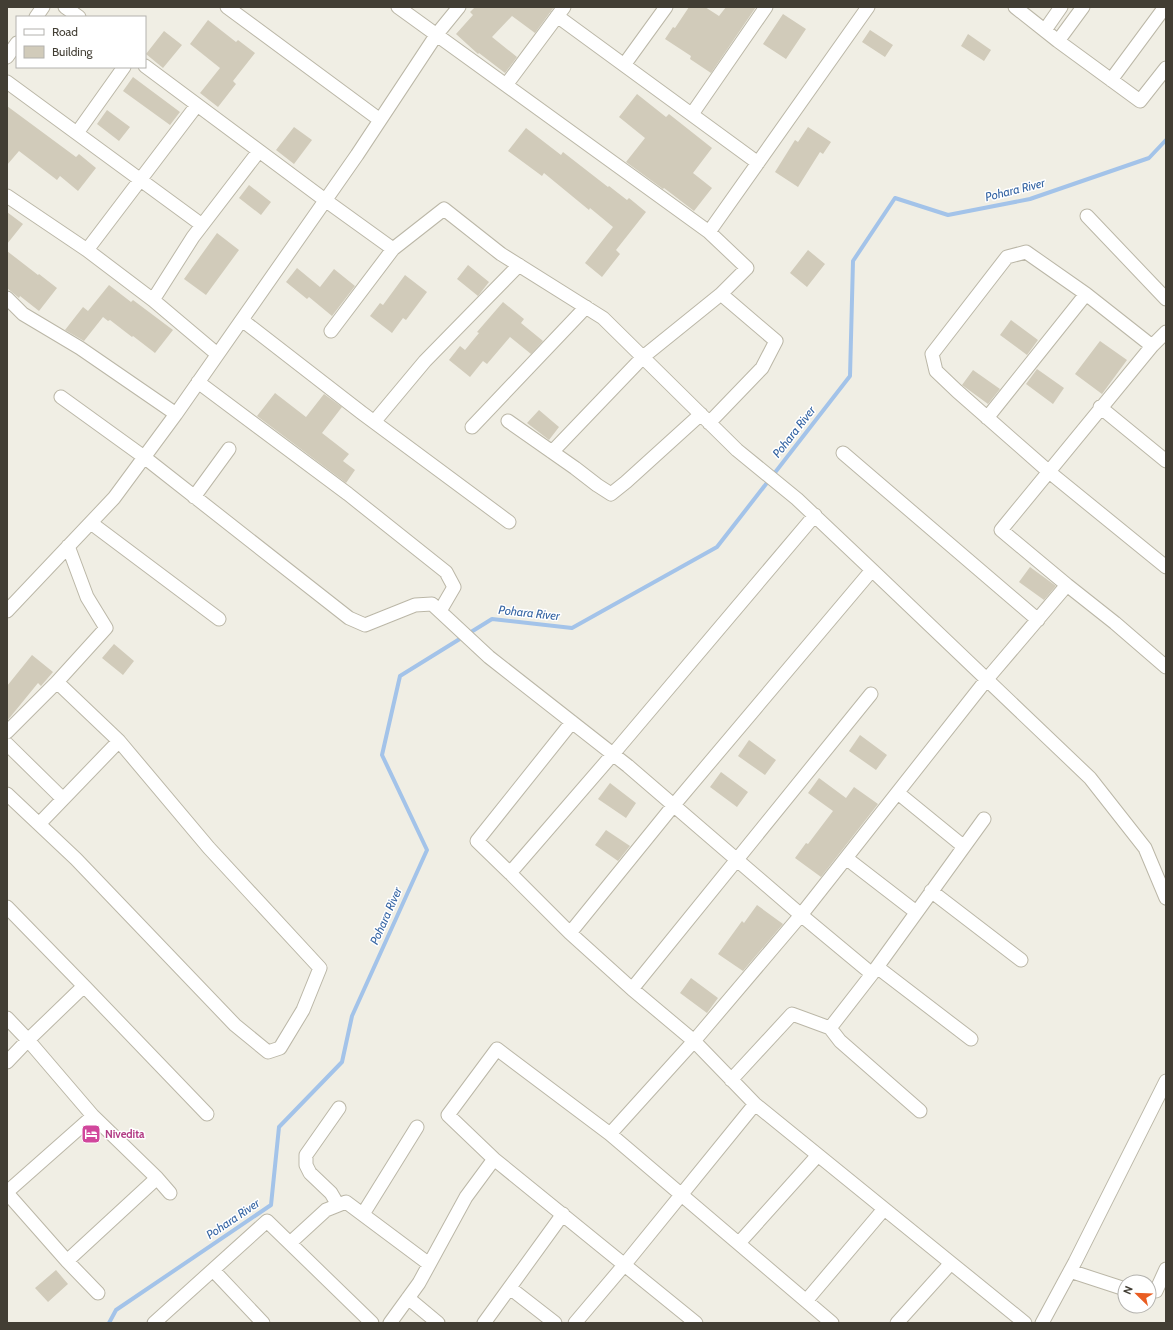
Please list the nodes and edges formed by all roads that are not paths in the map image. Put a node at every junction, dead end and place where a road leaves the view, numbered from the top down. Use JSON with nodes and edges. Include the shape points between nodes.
{"nodes":[{"id":1,"x":43,"y":7,"type":"edge"},
{"id":2,"x":65,"y":7,"type":"edge"},
{"id":3,"x":227,"y":7,"type":"edge"},
{"id":4,"x":398,"y":7,"type":"edge"},
{"id":5,"x":459,"y":7,"type":"edge"},
{"id":6,"x":666,"y":7,"type":"edge"},
{"id":7,"x":766,"y":7,"type":"edge"},
{"id":8,"x":868,"y":7,"type":"edge"},
{"id":9,"x":1061,"y":7,"type":"edge"},
{"id":10,"x":1083,"y":7,"type":"edge"},
{"id":11,"x":1165,"y":7,"type":"edge"},
{"id":12,"x":1021,"y":9,"type":"edge"},
{"id":13,"x":560,"y":11,"type":"edge"},
{"id":14,"x":37,"y":16,"type":"edge"},
{"id":15,"x":78,"y":16,"type":"edge"},
{"id":16,"x":1045,"y":30,"type":"junction"},
{"id":17,"x":437,"y":34,"type":"junction"},
{"id":18,"x":1058,"y":41,"type":"junction"},
{"id":19,"x":16,"y":44,"type":"edge"},
{"id":20,"x":7,"y":57,"type":"edge"},
{"id":21,"x":624,"y":64,"type":"junction"},
{"id":22,"x":146,"y":67,"type":"edge"},
{"id":23,"x":123,"y":68,"type":"edge"},
{"id":24,"x":1166,"y":68,"type":"edge"},
{"id":25,"x":1111,"y":80,"type":"junction"},
{"id":26,"x":7,"y":82,"type":"edge"},
{"id":27,"x":506,"y":85,"type":"junction"},
{"id":28,"x":197,"y":105,"type":"junction"},
{"id":29,"x":692,"y":114,"type":"junction"},
{"id":30,"x":380,"y":120,"type":"junction"},
{"id":31,"x":77,"y":133,"type":"junction"},
{"id":32,"x":259,"y":151,"type":"junction"},
{"id":33,"x":758,"y":162,"type":"junction"},
{"id":34,"x":140,"y":180,"type":"junction"},
{"id":35,"x":7,"y":196,"type":"edge"},
{"id":36,"x":325,"y":200,"type":"junction"},
{"id":37,"x":1087,"y":216,"type":"dead end"},
{"id":38,"x":202,"y":225,"type":"junction"},
{"id":39,"x":708,"y":232,"type":"junction"},
{"id":40,"x":393,"y":249,"type":"junction"},
{"id":41,"x":88,"y":250,"type":"junction"},
{"id":42,"x":519,"y":265,"type":"junction"},
{"id":43,"x":721,"y":294,"type":"junction"},
{"id":44,"x":1086,"y":294,"type":"junction"},
{"id":45,"x":7,"y":298,"type":"edge"},
{"id":46,"x":1166,"y":299,"type":"edge"},
{"id":47,"x":152,"y":300,"type":"junction"},
{"id":48,"x":586,"y":307,"type":"junction"},
{"id":49,"x":242,"y":320,"type":"junction"},
{"id":50,"x":331,"y":331,"type":"dead end"},
{"id":51,"x":1166,"y":332,"type":"edge"},
{"id":52,"x":1152,"y":346,"type":"junction"},
{"id":53,"x":218,"y":354,"type":"junction"},
{"id":54,"x":643,"y":357,"type":"junction"},
{"id":55,"x":198,"y":382,"type":"junction"},
{"id":56,"x":61,"y":397,"type":"dead end"},
{"id":57,"x":1100,"y":408,"type":"junction"},
{"id":58,"x":176,"y":414,"type":"junction"},
{"id":59,"x":705,"y":418,"type":"junction"},
{"id":60,"x":987,"y":418,"type":"junction"},
{"id":61,"x":508,"y":421,"type":"dead end"},
{"id":62,"x":374,"y":422,"type":"junction"},
{"id":63,"x":472,"y":427,"type":"dead end"},
{"id":64,"x":229,"y":449,"type":"dead end"},
{"id":65,"x":552,"y":452,"type":"junction"},
{"id":66,"x":843,"y":453,"type":"dead end"},
{"id":67,"x":144,"y":457,"type":"junction"},
{"id":68,"x":1166,"y":461,"type":"edge"},
{"id":69,"x":1048,"y":471,"type":"junction"},
{"id":70,"x":194,"y":497,"type":"junction"},
{"id":71,"x":815,"y":515,"type":"junction"},
{"id":72,"x":509,"y":522,"type":"dead end"},
{"id":73,"x":91,"y":523,"type":"junction"},
{"id":74,"x":68,"y":546,"type":"junction"},
{"id":75,"x":1166,"y":567,"type":"edge"},
{"id":76,"x":872,"y":570,"type":"junction"},
{"id":77,"x":1067,"y":585,"type":"junction"},
{"id":78,"x":7,"y":611,"type":"edge"},
{"id":79,"x":445,"y":615,"type":"junction"},
{"id":80,"x":219,"y":619,"type":"dead end"},
{"id":81,"x":1038,"y":620,"type":"junction"},
{"id":82,"x":1166,"y":667,"type":"edge"},
{"id":83,"x":987,"y":680,"type":"junction"},
{"id":84,"x":57,"y":682,"type":"junction"},
{"id":85,"x":871,"y":694,"type":"dead end"},
{"id":86,"x":572,"y":722,"type":"junction"},
{"id":87,"x":7,"y":732,"type":"edge"},
{"id":88,"x":119,"y":741,"type":"junction"},
{"id":89,"x":7,"y":744,"type":"edge"},
{"id":90,"x":613,"y":754,"type":"junction"},
{"id":91,"x":898,"y":793,"type":"junction"},
{"id":92,"x":7,"y":794,"type":"edge"},
{"id":93,"x":63,"y":799,"type":"junction"},
{"id":94,"x":674,"y":806,"type":"junction"},
{"id":95,"x":984,"y":819,"type":"dead end"},
{"id":96,"x":39,"y":824,"type":"junction"},
{"id":97,"x":963,"y":846,"type":"junction"},
{"id":98,"x":846,"y":858,"type":"junction"},
{"id":99,"x":737,"y":861,"type":"junction"},
{"id":100,"x":510,"y":872,"type":"junction"},
{"id":101,"x":931,"y":891,"type":"junction"},
{"id":102,"x":1166,"y":898,"type":"edge"},
{"id":103,"x":7,"y":907,"type":"edge"},
{"id":104,"x":916,"y":912,"type":"junction"},
{"id":105,"x":801,"y":915,"type":"junction"},
{"id":106,"x":570,"y":932,"type":"junction"},
{"id":107,"x":1021,"y":960,"type":"dead end"},
{"id":108,"x":875,"y":971,"type":"junction"},
{"id":109,"x":84,"y":986,"type":"junction"},
{"id":110,"x":632,"y":990,"type":"junction"},
{"id":111,"x":7,"y":1018,"type":"edge"},
{"id":112,"x":830,"y":1028,"type":"junction"},
{"id":113,"x":971,"y":1039,"type":"dead end"},
{"id":114,"x":28,"y":1040,"type":"junction"},
{"id":115,"x":694,"y":1040,"type":"junction"},
{"id":116,"x":7,"y":1062,"type":"edge"},
{"id":117,"x":731,"y":1080,"type":"junction"},
{"id":118,"x":1166,"y":1081,"type":"edge"},
{"id":119,"x":755,"y":1104,"type":"junction"},
{"id":120,"x":339,"y":1108,"type":"dead end"},
{"id":121,"x":920,"y":1111,"type":"dead end"},
{"id":122,"x":207,"y":1114,"type":"dead end"},
{"id":123,"x":93,"y":1116,"type":"junction"},
{"id":124,"x":417,"y":1127,"type":"dead end"},
{"id":125,"x":610,"y":1134,"type":"junction"},
{"id":126,"x":818,"y":1155,"type":"junction"},
{"id":127,"x":494,"y":1159,"type":"junction"},
{"id":128,"x":157,"y":1178,"type":"junction"},
{"id":129,"x":7,"y":1192,"type":"edge"},
{"id":130,"x":170,"y":1193,"type":"dead end"},
{"id":131,"x":682,"y":1194,"type":"junction"},
{"id":132,"x":338,"y":1205,"type":"junction"},
{"id":133,"x":884,"y":1209,"type":"junction"},
{"id":134,"x":363,"y":1214,"type":"junction"},
{"id":135,"x":563,"y":1214,"type":"junction"},
{"id":136,"x":290,"y":1243,"type":"junction"},
{"id":137,"x":739,"y":1243,"type":"junction"},
{"id":138,"x":67,"y":1261,"type":"junction"},
{"id":139,"x":951,"y":1263,"type":"junction"},
{"id":140,"x":429,"y":1264,"type":"junction"},
{"id":141,"x":625,"y":1264,"type":"junction"},
{"id":142,"x":1166,"y":1269,"type":"edge"},
{"id":143,"x":213,"y":1270,"type":"junction"},
{"id":144,"x":1070,"y":1271,"type":"junction"},
{"id":145,"x":1117,"y":1286,"type":"edge"},
{"id":146,"x":510,"y":1288,"type":"junction"},
{"id":147,"x":1157,"y":1289,"type":"edge"},
{"id":148,"x":98,"y":1293,"type":"dead end"},
{"id":149,"x":408,"y":1298,"type":"junction"},
{"id":150,"x":806,"y":1301,"type":"junction"},
{"id":151,"x":157,"y":1322,"type":"edge"},
{"id":152,"x":263,"y":1323,"type":"edge"},
{"id":153,"x":372,"y":1323,"type":"edge"},
{"id":154,"x":390,"y":1323,"type":"edge"},
{"id":155,"x":438,"y":1323,"type":"edge"},
{"id":156,"x":484,"y":1323,"type":"edge"},
{"id":157,"x":554,"y":1323,"type":"edge"},
{"id":158,"x":575,"y":1323,"type":"edge"},
{"id":159,"x":696,"y":1323,"type":"edge"},
{"id":160,"x":832,"y":1323,"type":"edge"},
{"id":161,"x":897,"y":1323,"type":"edge"},
{"id":162,"x":1025,"y":1323,"type":"edge"},
{"id":163,"x":1042,"y":1323,"type":"edge"}],
"edges":[{"from":1,"to":14,"type":"street"},
{"from":2,"to":15,"type":"street"},
{"from":3,"to":30,"type":"street"},
{"from":4,"to":17,"type":"street"},
{"from":5,"to":17,"type":"street"},
{"from":6,"to":21,"type":"street"},
{"from":7,"to":29,"type":"street"},
{"from":8,"to":33,"type":"street"},
{"from":9,"to":16,"type":"street"},
{"from":10,"to":18,"type":"street"},
{"from":11,"to":25,"type":"street"},
{"from":12,"to":16,"type":"street"},
{"from":13,"to":21,"type":"street"},
{"from":13,"to":27,"type":"street"},
{"from":16,"to":18,"type":"street"},
{"from":17,"to":27,"type":"street"},
{"from":17,"to":30,"type":"street"},
{"from":18,"to":25,"type":"street"},
{"from":19,"to":20,"type":"street"},
{"from":21,"to":29,"type":"street"},
{"from":22,"to":28,"type":"street"},
{"from":23,"to":31,"type":"street"},
{"from":24,"to":25,"type":"street","via":[[1140,101]]},
{"from":26,"to":31,"type":"street"},
{"from":27,"to":39,"type":"street"},
{"from":28,"to":32,"type":"street"},
{"from":28,"to":34,"type":"street"},
{"from":29,"to":33,"type":"street"},
{"from":30,"to":36,"type":"street"},
{"from":31,"to":34,"type":"street"},
{"from":32,"to":36,"type":"street"},
{"from":32,"to":38,"type":"street"},
{"from":33,"to":39,"type":"street"},
{"from":34,"to":38,"type":"street"},
{"from":34,"to":41,"type":"street"},
{"from":35,"to":41,"type":"street"},
{"from":36,"to":40,"type":"street"},
{"from":36,"to":49,"type":"street"},
{"from":37,"to":46,"type":"street"},
{"from":38,"to":47,"type":"street"},
{"from":39,"to":43,"type":"street","via":[[747,268]]},
{"from":40,"to":42,"type":"street","via":[[444,209]]},
{"from":40,"to":50,"type":"street"},
{"from":41,"to":47,"type":"street"},
{"from":42,"to":48,"type":"street"},
{"from":42,"to":62,"type":"street","via":[[424,361]]},
{"from":43,"to":54,"type":"street"},
{"from":43,"to":59,"type":"street","via":[[776,341],[762,368]]},
{"from":44,"to":52,"type":"street"},
{"from":44,"to":60,"type":"street"},
{"from":44,"to":60,"type":"street","via":[[1026,252],[1007,257],[932,354],[936,371]]},
{"from":45,"to":58,"type":"street","via":[[23,314],[80,348]]},
{"from":47,"to":53,"type":"street"},
{"from":48,"to":54,"type":"street","via":[[603,318]]},
{"from":48,"to":63,"type":"street"},
{"from":49,"to":53,"type":"street"},
{"from":49,"to":62,"type":"street"},
{"from":51,"to":52,"type":"street"},
{"from":52,"to":57,"type":"street"},
{"from":53,"to":55,"type":"street"},
{"from":54,"to":59,"type":"street"},
{"from":54,"to":65,"type":"street"},
{"from":55,"to":58,"type":"street"},
{"from":55,"to":79,"type":"street","via":[[348,494],[446,572],[454,587]]},
{"from":56,"to":67,"type":"street"},
{"from":57,"to":68,"type":"street"},
{"from":57,"to":69,"type":"street"},
{"from":58,"to":67,"type":"street"},
{"from":59,"to":65,"type":"street","via":[[611,494]]},
{"from":59,"to":71,"type":"street","via":[[736,450]]},
{"from":60,"to":69,"type":"street"},
{"from":61,"to":65,"type":"street"},
{"from":62,"to":72,"type":"street"},
{"from":64,"to":70,"type":"street"},
{"from":66,"to":81,"type":"street"},
{"from":67,"to":70,"type":"street"},
{"from":67,"to":73,"type":"street","via":[[114,498]]},
{"from":69,"to":75,"type":"street"},
{"from":69,"to":77,"type":"street","via":[[1001,530]]},
{"from":70,"to":79,"type":"street","via":[[349,618],[365,625],[415,605],[432,604]]},
{"from":71,"to":76,"type":"street"},
{"from":71,"to":90,"type":"street"},
{"from":73,"to":74,"type":"street"},
{"from":73,"to":80,"type":"street"},
{"from":74,"to":78,"type":"street"},
{"from":74,"to":84,"type":"street","via":[[87,597],[106,628]]},
{"from":76,"to":83,"type":"street"},
{"from":76,"to":94,"type":"street"},
{"from":77,"to":81,"type":"street"},
{"from":77,"to":82,"type":"street"},
{"from":79,"to":86,"type":"street","via":[[489,657]]},
{"from":81,"to":83,"type":"street"},
{"from":83,"to":91,"type":"street"},
{"from":83,"to":102,"type":"street","via":[[1090,778],[1145,848]]},
{"from":84,"to":87,"type":"street"},
{"from":84,"to":88,"type":"street"},
{"from":85,"to":99,"type":"street"},
{"from":86,"to":90,"type":"street"},
{"from":86,"to":100,"type":"street","via":[[477,841]]},
{"from":88,"to":93,"type":"street"},
{"from":88,"to":96,"type":"street","via":[[208,848],[320,968],[303,1010],[280,1048],[268,1052],[234,1025],[76,859]]},
{"from":89,"to":93,"type":"street"},
{"from":90,"to":94,"type":"street"},
{"from":90,"to":100,"type":"street"},
{"from":91,"to":97,"type":"street"},
{"from":91,"to":98,"type":"street"},
{"from":92,"to":96,"type":"street"},
{"from":93,"to":96,"type":"street"},
{"from":94,"to":99,"type":"street"},
{"from":94,"to":106,"type":"street"},
{"from":95,"to":97,"type":"street"},
{"from":97,"to":101,"type":"street"},
{"from":98,"to":104,"type":"street"},
{"from":98,"to":105,"type":"street"},
{"from":99,"to":105,"type":"street"},
{"from":99,"to":110,"type":"street"},
{"from":100,"to":106,"type":"street"},
{"from":101,"to":104,"type":"street"},
{"from":101,"to":107,"type":"street"},
{"from":103,"to":109,"type":"street"},
{"from":104,"to":108,"type":"street"},
{"from":105,"to":108,"type":"street"},
{"from":105,"to":115,"type":"street"},
{"from":106,"to":110,"type":"street"},
{"from":108,"to":112,"type":"street"},
{"from":108,"to":113,"type":"street"},
{"from":109,"to":114,"type":"street"},
{"from":109,"to":122,"type":"street"},
{"from":110,"to":115,"type":"street"},
{"from":111,"to":114,"type":"street"},
{"from":112,"to":117,"type":"street","via":[[792,1014]]},
{"from":112,"to":121,"type":"street","via":[[840,1041]]},
{"from":114,"to":116,"type":"street"},
{"from":114,"to":123,"type":"street"},
{"from":115,"to":117,"type":"street"},
{"from":115,"to":125,"type":"street"},
{"from":117,"to":119,"type":"street"},
{"from":118,"to":144,"type":"street"},
{"from":119,"to":126,"type":"street"},
{"from":119,"to":131,"type":"street"},
{"from":120,"to":132,"type":"street","via":[[306,1155],[306,1165],[310,1173],[331,1193]]},
{"from":123,"to":128,"type":"street"},
{"from":123,"to":129,"type":"street"},
{"from":124,"to":134,"type":"street"},
{"from":125,"to":127,"type":"street","via":[[497,1049],[448,1115]]},
{"from":125,"to":131,"type":"street"},
{"from":126,"to":133,"type":"street"},
{"from":126,"to":137,"type":"street"},
{"from":127,"to":135,"type":"street"},
{"from":127,"to":140,"type":"street","via":[[466,1198]]},
{"from":128,"to":130,"type":"street"},
{"from":128,"to":138,"type":"street"},
{"from":129,"to":138,"type":"street"},
{"from":131,"to":137,"type":"street"},
{"from":131,"to":141,"type":"street"},
{"from":132,"to":134,"type":"street","via":[[346,1202]]},
{"from":132,"to":136,"type":"street","via":[[326,1210]]},
{"from":133,"to":139,"type":"street"},
{"from":133,"to":150,"type":"street"},
{"from":134,"to":140,"type":"street"},
{"from":135,"to":141,"type":"street"},
{"from":135,"to":146,"type":"street"},
{"from":136,"to":143,"type":"street","via":[[267,1221]]},
{"from":136,"to":153,"type":"street"},
{"from":137,"to":150,"type":"street"},
{"from":138,"to":148,"type":"street"},
{"from":139,"to":161,"type":"street"},
{"from":139,"to":162,"type":"street"},
{"from":140,"to":149,"type":"street"},
{"from":141,"to":158,"type":"street"},
{"from":141,"to":159,"type":"street"},
{"from":142,"to":147,"type":"street"},
{"from":143,"to":151,"type":"street"},
{"from":143,"to":152,"type":"street"},
{"from":144,"to":145,"type":"street"},
{"from":144,"to":163,"type":"street"},
{"from":146,"to":156,"type":"street"},
{"from":146,"to":157,"type":"street"},
{"from":149,"to":154,"type":"street"},
{"from":149,"to":155,"type":"street"},
{"from":150,"to":160,"type":"street"}]}
